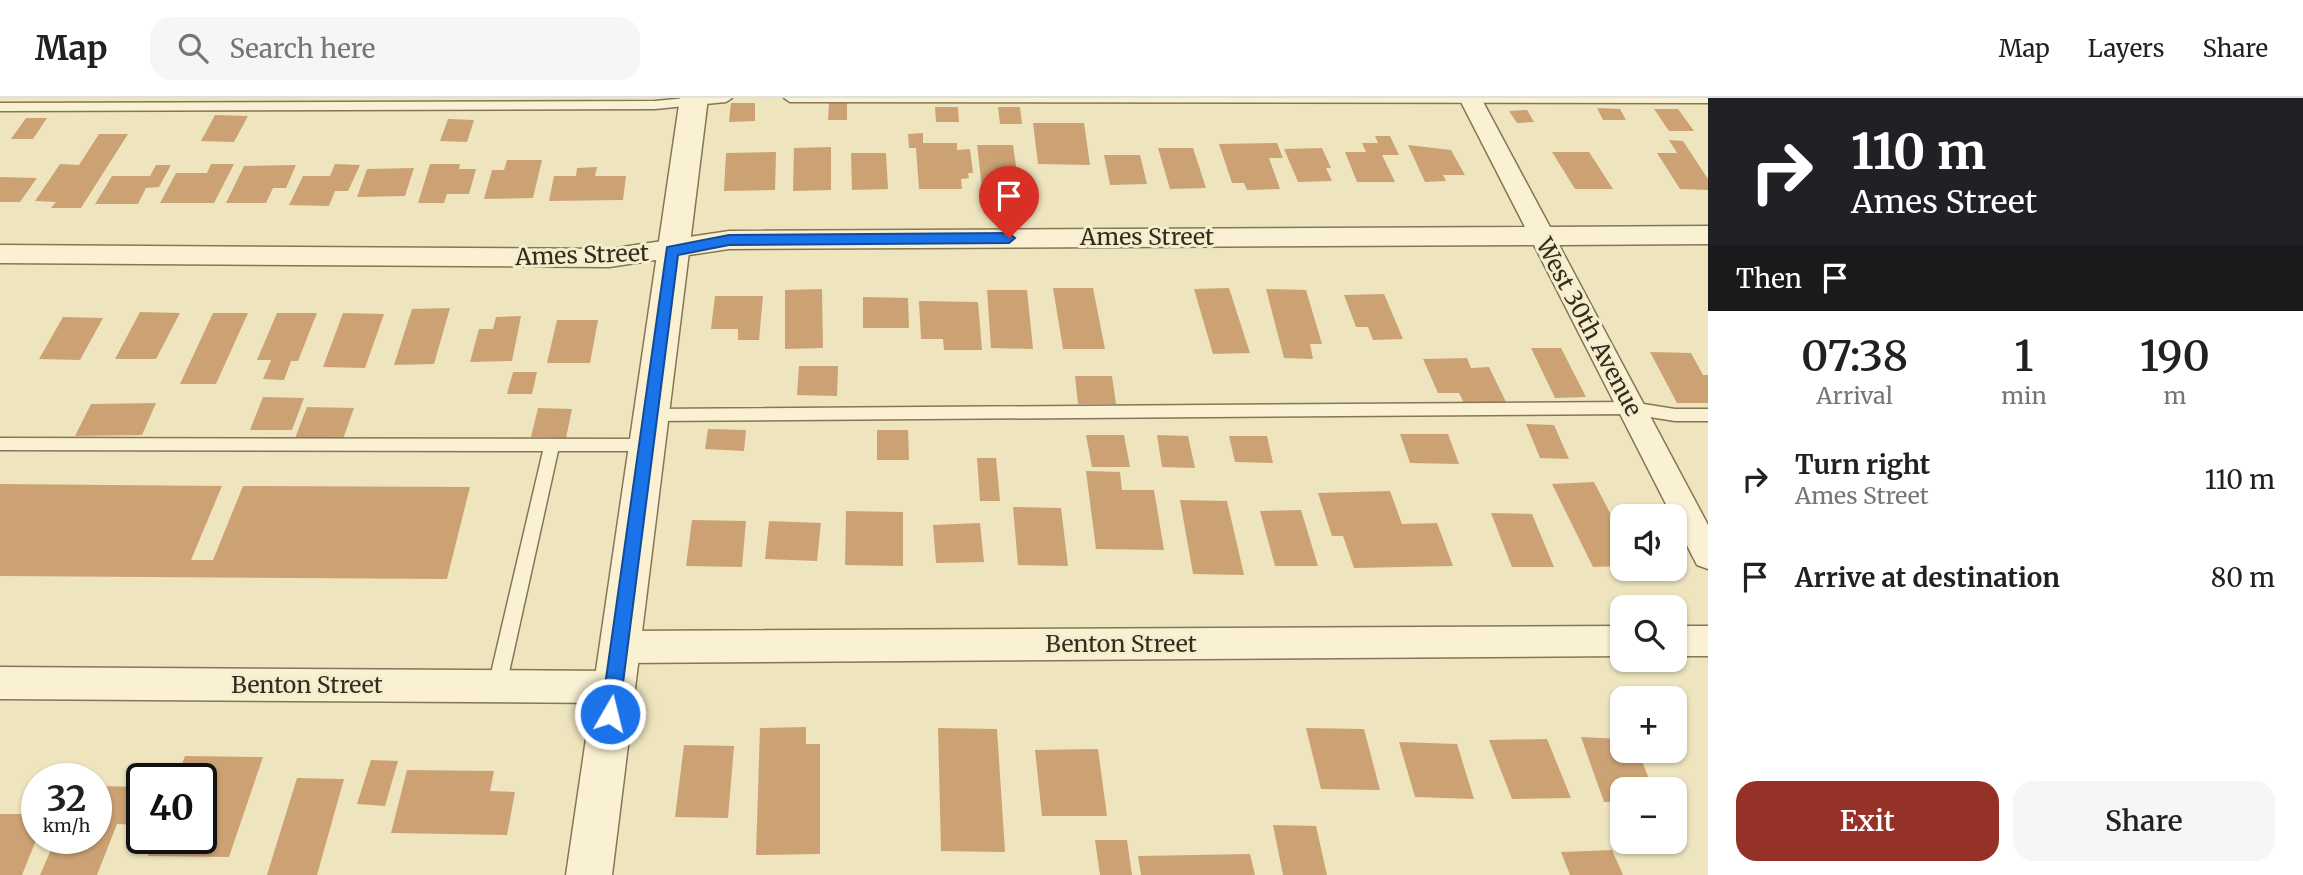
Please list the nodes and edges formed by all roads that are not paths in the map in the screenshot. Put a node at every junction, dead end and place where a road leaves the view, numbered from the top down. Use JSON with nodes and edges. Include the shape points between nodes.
{"nodes":[{"id":1,"x":790,"y":98,"type":"edge"},
{"id":2,"x":704,"y":99,"type":"edge"},
{"id":3,"x":1470,"y":99,"type":"edge"},
{"id":4,"x":1708,"y":99,"type":"edge"},
{"id":5,"x":602,"y":102,"type":"edge"},
{"id":6,"x":0,"y":107,"type":"edge"},
{"id":7,"x":1540,"y":235,"type":"junction"},
{"id":8,"x":1708,"y":235,"type":"edge"},
{"id":9,"x":671,"y":251,"type":"junction"},
{"id":10,"x":0,"y":254,"type":"edge"},
{"id":11,"x":1631,"y":408,"type":"junction"},
{"id":12,"x":1708,"y":415,"type":"edge"},
{"id":13,"x":648,"y":430,"type":"junction"},
{"id":14,"x":0,"y":444,"type":"edge"},
{"id":15,"x":552,"y":444,"type":"junction"},
{"id":16,"x":1708,"y":555,"type":"edge"},
{"id":17,"x":1610,"y":641,"type":"edge"},
{"id":18,"x":1687,"y":641,"type":"edge"},
{"id":19,"x":1708,"y":641,"type":"edge"},
{"id":20,"x":619,"y":646,"type":"junction"},
{"id":21,"x":0,"y":683,"type":"edge"},
{"id":22,"x":497,"y":686,"type":"junction"},
{"id":23,"x":613,"y":687,"type":"junction"},
{"id":24,"x":589,"y":875,"type":"edge"}],
"edges":[{"from":1,"to":3,"type":"lane"},
{"from":2,"to":5,"type":"lane"},
{"from":2,"to":9,"type":"street"},
{"from":3,"to":4,"type":"lane"},
{"from":3,"to":7,"type":"street","name":"West 30th Avenue"},
{"from":5,"to":6,"type":"lane"},
{"from":7,"to":8,"type":"street","name":"Ames Street"},
{"from":7,"to":9,"type":"street","name":"Ames Street","via":[[729,240]]},
{"from":7,"to":11,"type":"street","name":"West 30th Avenue"},
{"from":9,"to":10,"type":"street","name":"Ames Street","via":[[609,258]]},
{"from":9,"to":13,"type":"street"},
{"from":11,"to":12,"type":"lane"},
{"from":11,"to":13,"type":"lane"},
{"from":11,"to":16,"type":"street","name":"West 30th Avenue"},
{"from":13,"to":15,"type":"lane"},
{"from":13,"to":20,"type":"street"},
{"from":14,"to":15,"type":"lane"},
{"from":15,"to":22,"type":"lane"},
{"from":17,"to":20,"type":"street","name":"Benton Street"},
{"from":18,"to":19,"type":"street"},
{"from":20,"to":23,"type":"street"},
{"from":21,"to":22,"type":"street","name":"Benton Street"},
{"from":22,"to":23,"type":"street","name":"Benton Street"},
{"from":23,"to":24,"type":"street"}]}
